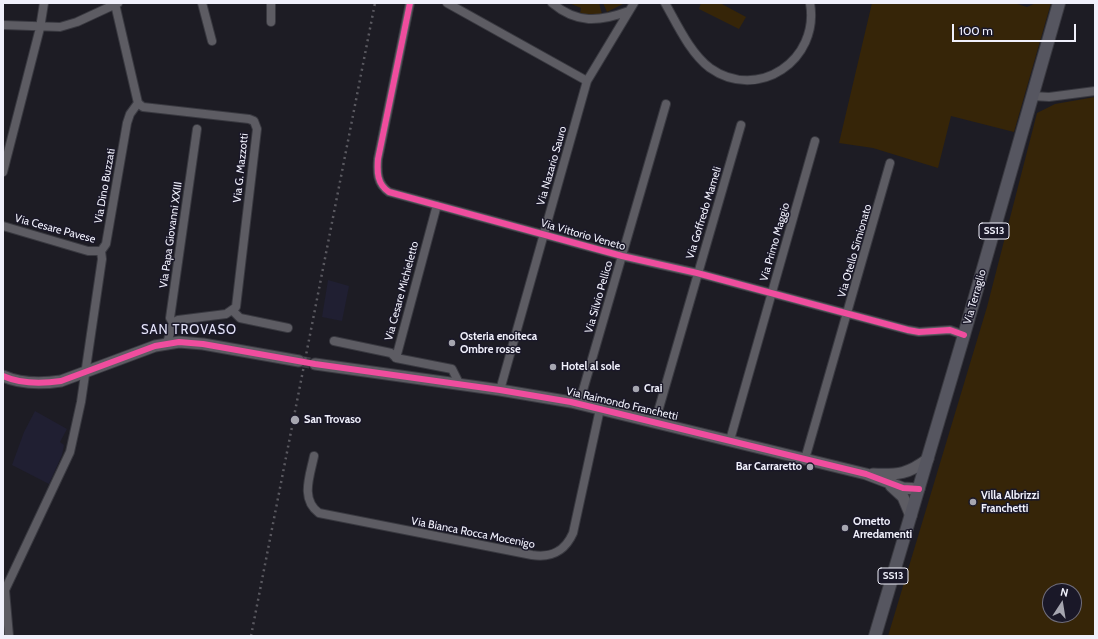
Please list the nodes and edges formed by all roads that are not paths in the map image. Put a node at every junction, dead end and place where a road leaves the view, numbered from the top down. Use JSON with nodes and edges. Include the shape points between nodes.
{"nodes":[{"id":1,"x":44,"y":3,"type":"edge"},
{"id":2,"x":202,"y":3,"type":"edge"},
{"id":3,"x":271,"y":3,"type":"edge"},
{"id":4,"x":410,"y":3,"type":"edge"},
{"id":5,"x":448,"y":3,"type":"edge"},
{"id":6,"x":552,"y":3,"type":"edge"},
{"id":7,"x":634,"y":3,"type":"edge"},
{"id":8,"x":665,"y":3,"type":"edge"},
{"id":9,"x":810,"y":3,"type":"edge"},
{"id":10,"x":1059,"y":3,"type":"edge"},
{"id":11,"x":116,"y":4,"type":"edge"},
{"id":12,"x":629,"y":11,"type":"junction"},
{"id":13,"x":271,"y":22,"type":"dead end"},
{"id":14,"x":3,"y":25,"type":"edge"},
{"id":15,"x":40,"y":28,"type":"junction"},
{"id":16,"x":212,"y":41,"type":"dead end"},
{"id":17,"x":587,"y":81,"type":"junction"},
{"id":18,"x":1095,"y":91,"type":"edge"},
{"id":19,"x":1032,"y":96,"type":"junction"},
{"id":20,"x":138,"y":104,"type":"junction"},
{"id":21,"x":666,"y":104,"type":"dead end"},
{"id":22,"x":741,"y":125,"type":"dead end"},
{"id":23,"x":197,"y":128,"type":"dead end"},
{"id":24,"x":815,"y":141,"type":"dead end"},
{"id":25,"x":890,"y":163,"type":"dead end"},
{"id":26,"x":3,"y":172,"type":"edge"},
{"id":27,"x":437,"y":205,"type":"junction"},
{"id":28,"x":3,"y":226,"type":"edge"},
{"id":29,"x":544,"y":234,"type":"junction"},
{"id":30,"x":101,"y":251,"type":"junction"},
{"id":31,"x":622,"y":256,"type":"junction"},
{"id":32,"x":697,"y":273,"type":"junction"},
{"id":33,"x":771,"y":295,"type":"junction"},
{"id":34,"x":233,"y":311,"type":"junction"},
{"id":35,"x":847,"y":315,"type":"junction"},
{"id":36,"x":173,"y":324,"type":"junction"},
{"id":37,"x":288,"y":328,"type":"dead end"},
{"id":38,"x":964,"y":335,"type":"junction"},
{"id":39,"x":334,"y":341,"type":"dead end"},
{"id":40,"x":167,"y":343,"type":"junction"},
{"id":41,"x":396,"y":358,"type":"junction"},
{"id":42,"x":299,"y":361,"type":"tunnel mouth"},
{"id":43,"x":315,"y":364,"type":"tunnel mouth"},
{"id":44,"x":84,"y":374,"type":"junction"},
{"id":45,"x":3,"y":376,"type":"edge"},
{"id":46,"x":460,"y":385,"type":"junction"},
{"id":47,"x":500,"y":390,"type":"junction"},
{"id":48,"x":579,"y":404,"type":"junction"},
{"id":49,"x":600,"y":409,"type":"junction"},
{"id":50,"x":655,"y":422,"type":"junction"},
{"id":51,"x":730,"y":440,"type":"junction"},
{"id":52,"x":314,"y":456,"type":"dead end"},
{"id":53,"x":928,"y":458,"type":"junction"},
{"id":54,"x":805,"y":459,"type":"junction"},
{"id":55,"x":866,"y":474,"type":"junction"},
{"id":56,"x":896,"y":475,"type":"junction"},
{"id":57,"x":887,"y":483,"type":"junction"},
{"id":58,"x":919,"y":489,"type":"junction"},
{"id":59,"x":911,"y":516,"type":"junction"},
{"id":60,"x":9,"y":636,"type":"edge"},
{"id":61,"x":875,"y":636,"type":"edge"}],
"edges":[{"from":1,"to":15,"type":"street"},
{"from":2,"to":16,"type":"street"},
{"from":3,"to":13,"type":"street"},
{"from":4,"to":27,"type":"street","name":"Via Vittorio Veneto","via":[[377,171],[380,183],[389,192]]},
{"from":5,"to":17,"type":"street"},
{"from":6,"to":12,"type":"street","via":[[567,14],[588,20]]},
{"from":7,"to":12,"type":"street","name":"Via Nazario Sauro"},
{"from":8,"to":9,"type":"street","via":[[701,60],[716,72],[746,80],[779,72],[797,57],[809,35]]},
{"from":10,"to":19,"type":"main road","name":"Via Terraglio","number":"SS13"},
{"from":11,"to":15,"type":"street","via":[[77,22],[60,27]]},
{"from":11,"to":20,"type":"street"},
{"from":12,"to":17,"type":"street","name":"Via Nazario Sauro"},
{"from":14,"to":15,"type":"street"},
{"from":15,"to":26,"type":"street"},
{"from":17,"to":29,"type":"street","name":"Via Nazario Sauro"},
{"from":18,"to":19,"type":"street","via":[[1050,97]]},
{"from":19,"to":38,"type":"main road","name":"Via Terraglio","number":"SS13"},
{"from":20,"to":30,"type":"street","name":"Via Dino Buzzati","via":[[127,123],[106,244]]},
{"from":20,"to":34,"type":"street","name":"Via G. Mazzotti","via":[[143,107],[254,121],[256,129],[238,303]]},
{"from":21,"to":31,"type":"street","name":"Via Silvio Pellico"},
{"from":22,"to":32,"type":"street","name":"Via Goffredo Mameli"},
{"from":23,"to":36,"type":"street","name":"Via Papa Giovanni XXIII","via":[[170,318]]},
{"from":24,"to":33,"type":"street","name":"Via Primo Maggio"},
{"from":25,"to":35,"type":"street","name":"Via Otello Simionato"},
{"from":27,"to":29,"type":"street","name":"Via Vittorio Veneto"},
{"from":27,"to":41,"type":"street","name":"Via Cesare Michieletto"},
{"from":28,"to":30,"type":"street","name":"Via Cesare Pavese","via":[[88,251]]},
{"from":29,"to":31,"type":"street","name":"Via Vittorio Veneto"},
{"from":29,"to":47,"type":"street","name":"Via Nazario Sauro"},
{"from":30,"to":44,"type":"street","name":"Via Dino Buzzati","via":[[102,259]]},
{"from":31,"to":32,"type":"street","name":"Via Vittorio Veneto"},
{"from":31,"to":48,"type":"street","name":"Via Silvio Pellico"},
{"from":32,"to":33,"type":"street","name":"Via Vittorio Veneto"},
{"from":32,"to":50,"type":"street","name":"Via Goffredo Mameli"},
{"from":33,"to":35,"type":"street","name":"Via Vittorio Veneto"},
{"from":33,"to":51,"type":"street","name":"Via Primo Maggio"},
{"from":34,"to":36,"type":"street","via":[[178,320]]},
{"from":34,"to":37,"type":"street","via":[[240,318]]},
{"from":35,"to":38,"type":"street","name":"Via Vittorio Veneto","via":[[908,330],[950,330]]},
{"from":35,"to":54,"type":"street","name":"Via Otello Simionato"},
{"from":36,"to":40,"type":"street","name":"Via Papa Giovanni XXIII"},
{"from":38,"to":53,"type":"main road","name":"Via Terraglio","number":"SS13"},
{"from":39,"to":41,"type":"street","via":[[391,353]]},
{"from":40,"to":42,"type":"street","via":[[203,344]]},
{"from":40,"to":44,"type":"street","via":[[129,355]]},
{"from":41,"to":46,"type":"street","name":"Via Cesare Michieletto","via":[[452,369]]},
{"from":43,"to":46,"type":"street","name":"Via Raimondo Franchetti"},
{"from":44,"to":45,"type":"street","via":[[50,383],[25,382]]},
{"from":44,"to":60,"type":"street","name":"Via Dino Buzzati","via":[[70,452],[5,590]]},
{"from":46,"to":47,"type":"street","name":"Via Raimondo Franchetti"},
{"from":47,"to":48,"type":"street","name":"Via Raimondo Franchetti"},
{"from":48,"to":49,"type":"street","name":"Via Raimondo Franchetti"},
{"from":49,"to":50,"type":"street","name":"Via Raimondo Franchetti"},
{"from":49,"to":52,"type":"street","name":"Via Bianca Rocca Mocenigo","via":[[574,533],[562,550],[551,555],[532,555],[319,513],[312,508],[307,495]]},
{"from":50,"to":51,"type":"street","name":"Via Raimondo Franchetti"},
{"from":51,"to":54,"type":"street","name":"Via Raimondo Franchetti"},
{"from":53,"to":56,"type":"street","name":"Via Raimondo Franchetti","via":[[906,473]]},
{"from":53,"to":58,"type":"main road","name":"Via Terraglio","number":"SS13"},
{"from":54,"to":55,"type":"street","name":"Via Raimondo Franchetti"},
{"from":55,"to":56,"type":"street","name":"Via Raimondo Franchetti"},
{"from":55,"to":57,"type":"street","name":"Via Raimondo Franchetti"},
{"from":56,"to":58,"type":"street","name":"Via Raimondo Franchetti"},
{"from":57,"to":58,"type":"street","name":"Via Raimondo Franchetti"},
{"from":57,"to":59,"type":"street","name":"Via Raimondo Franchetti","via":[[903,496]]},
{"from":58,"to":59,"type":"main road","name":"Via Terraglio","number":"SS13"},
{"from":59,"to":61,"type":"main road","name":"Via Terraglio","number":"SS13"}]}
